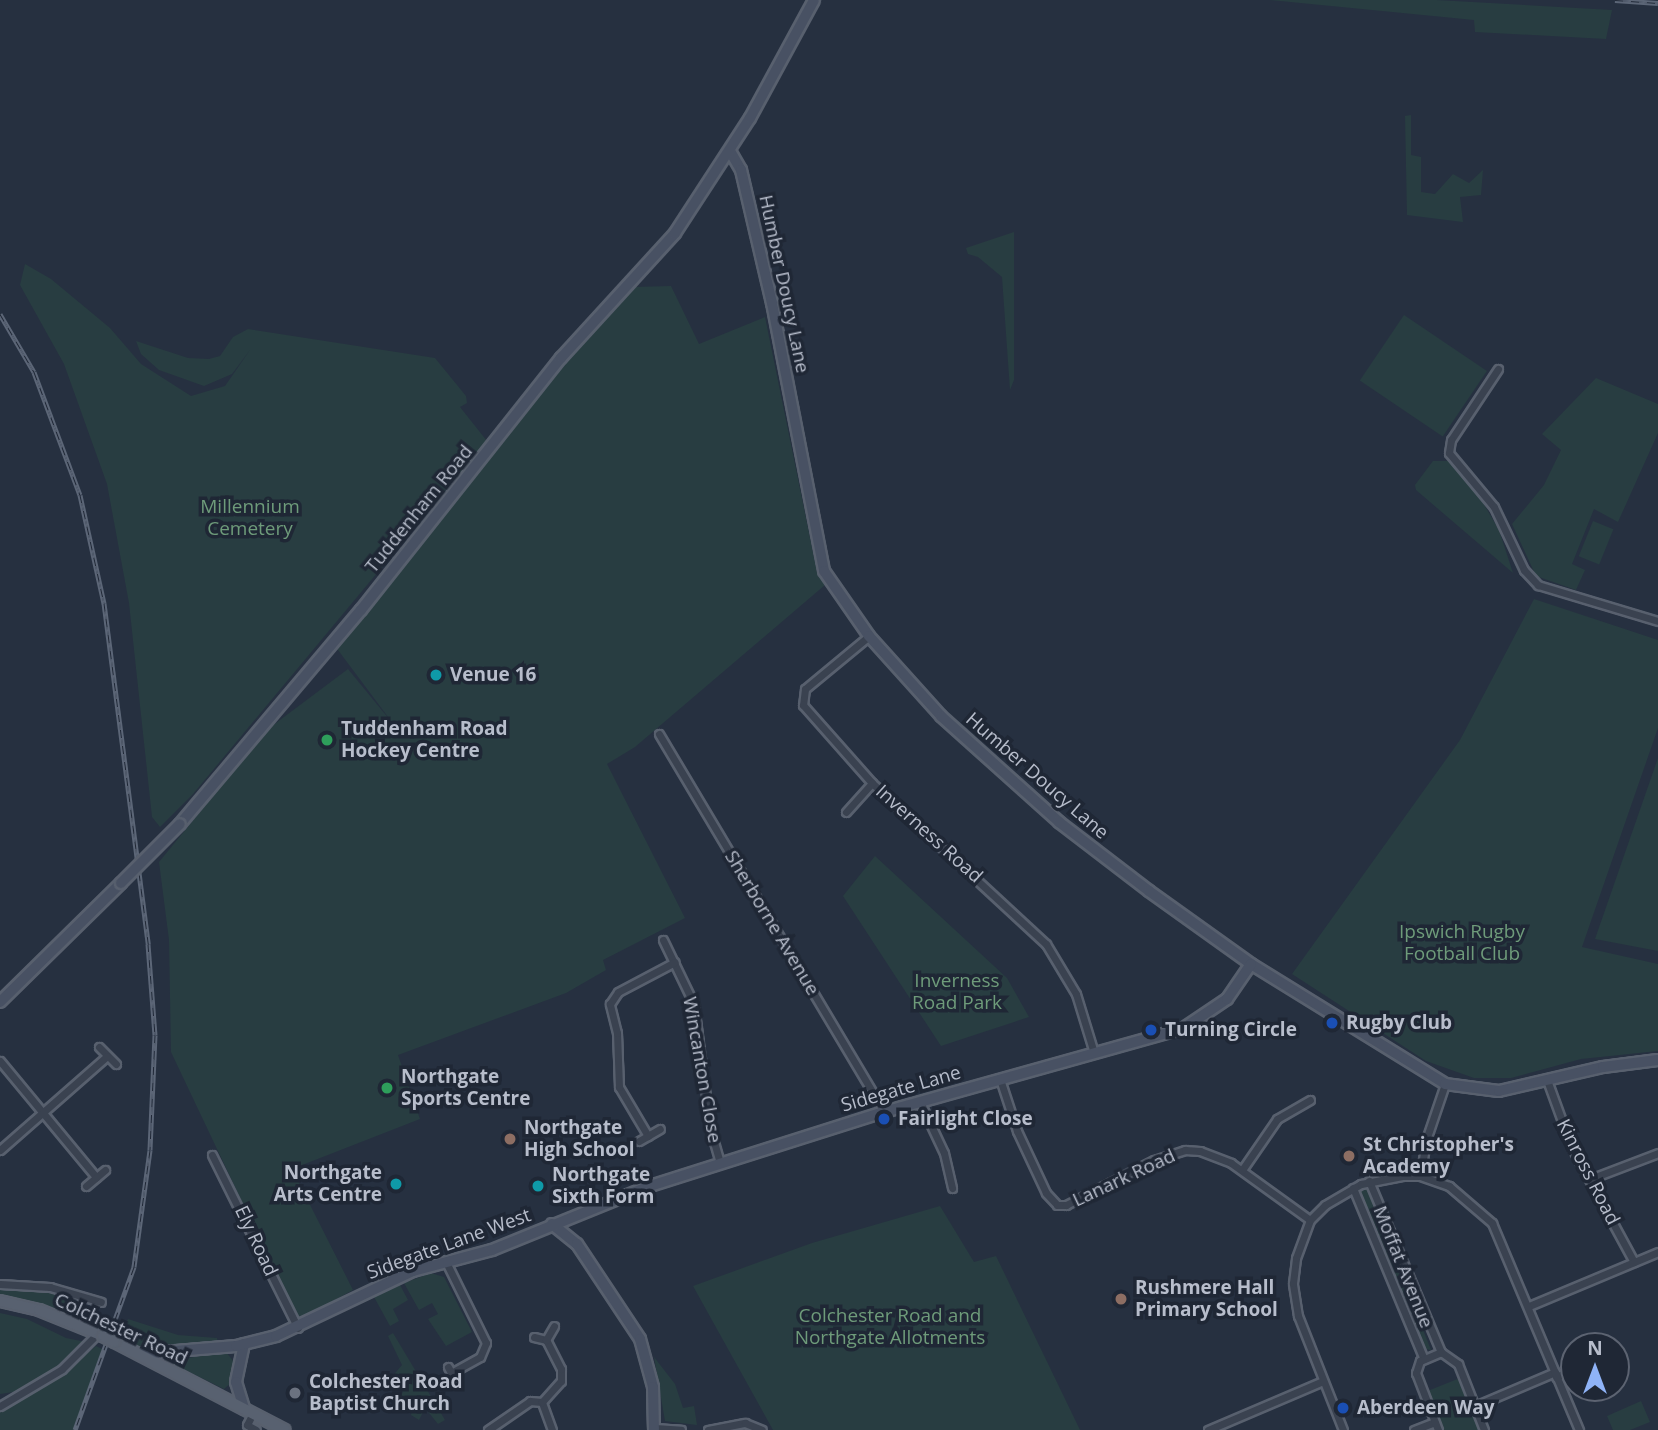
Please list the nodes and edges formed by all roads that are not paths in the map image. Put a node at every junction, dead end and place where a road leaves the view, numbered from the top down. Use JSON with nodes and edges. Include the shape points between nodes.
{"nodes":[{"id":1,"x":814,"y":0,"type":"edge"},
{"id":2,"x":730,"y":151,"type":"junction"},
{"id":3,"x":1498,"y":369,"type":"dead end"},
{"id":4,"x":1658,"y":621,"type":"edge"},
{"id":5,"x":869,"y":636,"type":"junction"},
{"id":6,"x":659,"y":734,"type":"dead end"},
{"id":7,"x":872,"y":783,"type":"junction"},
{"id":8,"x":846,"y":812,"type":"dead end"},
{"id":9,"x":663,"y":940,"type":"dead end"},
{"id":10,"x":675,"y":962,"type":"junction"},
{"id":11,"x":1251,"y":964,"type":"junction"},
{"id":12,"x":0,"y":1002,"type":"edge"},
{"id":13,"x":99,"y":1047,"type":"dead end"},
{"id":14,"x":1094,"y":1053,"type":"junction"},
{"id":15,"x":107,"y":1056,"type":"junction"},
{"id":16,"x":1658,"y":1060,"type":"edge"},
{"id":17,"x":0,"y":1062,"type":"edge"},
{"id":18,"x":116,"y":1064,"type":"dead end"},
{"id":19,"x":1000,"y":1079,"type":"junction"},
{"id":20,"x":1547,"y":1080,"type":"junction"},
{"id":21,"x":1445,"y":1084,"type":"junction"},
{"id":22,"x":1310,"y":1100,"type":"dead end"},
{"id":23,"x":920,"y":1102,"type":"junction"},
{"id":24,"x":884,"y":1112,"type":"junction"},
{"id":25,"x":43,"y":1113,"type":"junction"},
{"id":26,"x":660,"y":1129,"type":"dead end"},
{"id":27,"x":648,"y":1136,"type":"junction"},
{"id":28,"x":639,"y":1141,"type":"dead end"},
{"id":29,"x":0,"y":1150,"type":"edge"},
{"id":30,"x":1658,"y":1153,"type":"edge"},
{"id":31,"x":212,"y":1155,"type":"dead end"},
{"id":32,"x":720,"y":1164,"type":"junction"},
{"id":33,"x":105,"y":1170,"type":"dead end"},
{"id":34,"x":1242,"y":1170,"type":"junction"},
{"id":35,"x":1420,"y":1176,"type":"junction"},
{"id":36,"x":96,"y":1178,"type":"junction"},
{"id":37,"x":1590,"y":1180,"type":"junction"},
{"id":38,"x":1369,"y":1181,"type":"junction"},
{"id":39,"x":86,"y":1186,"type":"dead end"},
{"id":40,"x":952,"y":1188,"type":"dead end"},
{"id":41,"x":1353,"y":1188,"type":"junction"},
{"id":42,"x":568,"y":1217,"type":"junction"},
{"id":43,"x":1310,"y":1220,"type":"junction"},
{"id":44,"x":552,"y":1224,"type":"junction"},
{"id":45,"x":577,"y":1244,"type":"junction"},
{"id":46,"x":1658,"y":1252,"type":"edge"},
{"id":47,"x":446,"y":1262,"type":"junction"},
{"id":48,"x":1634,"y":1262,"type":"junction"},
{"id":49,"x":0,"y":1284,"type":"edge"},
{"id":50,"x":0,"y":1301,"type":"edge"},
{"id":51,"x":101,"y":1302,"type":"dead end"},
{"id":52,"x":1529,"y":1306,"type":"junction"},
{"id":53,"x":554,"y":1326,"type":"dead end"},
{"id":54,"x":298,"y":1328,"type":"junction"},
{"id":55,"x":100,"y":1334,"type":"junction"},
{"id":56,"x":534,"y":1337,"type":"dead end"},
{"id":57,"x":546,"y":1340,"type":"junction"},
{"id":58,"x":244,"y":1345,"type":"junction"},
{"id":59,"x":1440,"y":1352,"type":"junction"},
{"id":60,"x":141,"y":1354,"type":"junction"},
{"id":61,"x":1424,"y":1359,"type":"junction"},
{"id":62,"x":451,"y":1374,"type":"dead end"},
{"id":63,"x":1560,"y":1374,"type":"edge"},
{"id":64,"x":1556,"y":1375,"type":"junction"},
{"id":65,"x":1323,"y":1381,"type":"junction"},
{"id":66,"x":236,"y":1382,"type":"junction"},
{"id":67,"x":223,"y":1398,"type":"junction"},
{"id":68,"x":542,"y":1402,"type":"junction"},
{"id":69,"x":1,"y":1406,"type":"edge"},
{"id":70,"x":1475,"y":1406,"type":"junction"},
{"id":71,"x":248,"y":1411,"type":"junction"},
{"id":72,"x":1436,"y":1426,"type":"edge"},
{"id":73,"x":486,"y":1427,"type":"edge"},
{"id":74,"x":654,"y":1429,"type":"edge"},
{"id":75,"x":256,"y":1430,"type":"edge"},
{"id":76,"x":285,"y":1430,"type":"edge"},
{"id":77,"x":552,"y":1430,"type":"edge"},
{"id":78,"x":681,"y":1430,"type":"edge"},
{"id":79,"x":708,"y":1430,"type":"edge"},
{"id":80,"x":762,"y":1430,"type":"edge"},
{"id":81,"x":1208,"y":1430,"type":"edge"},
{"id":82,"x":1343,"y":1430,"type":"edge"},
{"id":83,"x":1414,"y":1430,"type":"edge"},
{"id":84,"x":1484,"y":1430,"type":"edge"},
{"id":85,"x":1579,"y":1430,"type":"edge"}],
"edges":[{"from":1,"to":2,"type":"street","name":"Tuddenham Road"},
{"from":2,"to":5,"type":"street","name":"Humber Doucy Lane","via":[[741,170],[772,303],[824,571]]},
{"from":2,"to":12,"type":"street","name":"Tuddenham Road","bridge":true,"via":[[657,255],[561,358],[368,601],[180,824]]},
{"from":3,"to":4,"type":"street","via":[[1451,440],[1450,453],[1494,507],[1524,570],[1538,585]]},
{"from":5,"to":7,"type":"street","name":"Inverness Road","via":[[801,697],[805,708]]},
{"from":5,"to":11,"type":"street","name":"Humber Doucy Lane","via":[[941,716],[1059,822]]},
{"from":6,"to":24,"type":"street","name":"Sherborne Avenue"},
{"from":7,"to":8,"type":"street"},
{"from":7,"to":14,"type":"street","name":"Inverness Road","via":[[1046,944],[1076,993]]},
{"from":9,"to":10,"type":"street","name":"Wincanton Close"},
{"from":10,"to":27,"type":"street","via":[[618,992],[610,1004],[617,1034],[619,1087]]},
{"from":10,"to":32,"type":"street","name":"Wincanton Close","via":[[696,1014],[709,1121]]},
{"from":11,"to":14,"type":"street","name":"Sidegate Lane","via":[[1227,999],[1197,1022]]},
{"from":11,"to":21,"type":"street","name":"Humber Doucy Lane"},
{"from":13,"to":15,"type":"street"},
{"from":14,"to":19,"type":"street","name":"Sidegate Lane"},
{"from":15,"to":18,"type":"street"},
{"from":15,"to":25,"type":"street"},
{"from":16,"to":20,"type":"street","name":"Humber Doucy Lane"},
{"from":17,"to":25,"type":"street"},
{"from":19,"to":23,"type":"street","name":"Sidegate Lane"},
{"from":19,"to":34,"type":"street","name":"Lanark Road","via":[[1017,1131],[1046,1193],[1058,1205],[1185,1150],[1216,1155]]},
{"from":20,"to":21,"type":"street","name":"Humber Doucy Lane","via":[[1499,1091]]},
{"from":20,"to":37,"type":"street","name":"Kinross Road","via":[[1571,1146]]},
{"from":21,"to":35,"type":"street"},
{"from":22,"to":34,"type":"street","via":[[1277,1119]]},
{"from":23,"to":24,"type":"street","name":"Sidegate Lane"},
{"from":23,"to":40,"type":"street","via":[[944,1153]]},
{"from":24,"to":32,"type":"street","name":"Sidegate Lane"},
{"from":25,"to":29,"type":"street"},
{"from":25,"to":36,"type":"street"},
{"from":26,"to":27,"type":"street"},
{"from":27,"to":28,"type":"street"},
{"from":30,"to":37,"type":"street"},
{"from":31,"to":54,"type":"street","name":"Ely Road"},
{"from":32,"to":42,"type":"street","name":"Sidegate Lane"},
{"from":33,"to":36,"type":"street"},
{"from":34,"to":43,"type":"street","name":"Lanark Road"},
{"from":35,"to":38,"type":"street"},
{"from":35,"to":52,"type":"street","via":[[1450,1186],[1483,1212]]},
{"from":36,"to":39,"type":"street"},
{"from":37,"to":48,"type":"street","name":"Kinross Road"},
{"from":38,"to":41,"type":"street"},
{"from":38,"to":59,"type":"street","name":"Moffat Avenue"},
{"from":41,"to":43,"type":"street"},
{"from":41,"to":61,"type":"street","name":"Moffat Avenue"},
{"from":42,"to":44,"type":"street","name":"Sidegate Lane West"},
{"from":42,"to":45,"type":"street"},
{"from":43,"to":65,"type":"street","via":[[1296,1258],[1294,1298]]},
{"from":44,"to":45,"type":"street"},
{"from":44,"to":47,"type":"street","name":"Sidegate Lane West","via":[[492,1250]]},
{"from":45,"to":74,"type":"street","via":[[640,1339],[653,1387]]},
{"from":46,"to":48,"type":"street"},
{"from":47,"to":54,"type":"street","name":"Sidegate Lane West","via":[[398,1278]]},
{"from":47,"to":62,"type":"street","via":[[486,1346],[480,1357]]},
{"from":48,"to":52,"type":"street"},
{"from":49,"to":51,"type":"street","name":"Colchester Road","via":[[50,1287]]},
{"from":50,"to":55,"type":"main road","name":"Colchester Road","via":[[39,1310]]},
{"from":52,"to":64,"type":"street"},
{"from":53,"to":57,"type":"street"},
{"from":54,"to":58,"type":"street","name":"Sidegate Lane West"},
{"from":55,"to":60,"type":"main road","name":"Colchester Road","bridge":true},
{"from":55,"to":69,"type":"street","via":[[62,1369]]},
{"from":56,"to":57,"type":"street"},
{"from":57,"to":68,"type":"street","via":[[562,1378]]},
{"from":58,"to":60,"type":"street","name":"Sidegate Lane West"},
{"from":58,"to":66,"type":"street"},
{"from":59,"to":61,"type":"street","name":"Moffat Avenue"},
{"from":59,"to":70,"type":"street","name":"Moffat Avenue","via":[[1458,1364]]},
{"from":60,"to":67,"type":"main road","name":"Colchester Road"},
{"from":61,"to":72,"type":"street","name":"Moffat Avenue","via":[[1416,1373]]},
{"from":63,"to":64,"type":"street"},
{"from":64,"to":70,"type":"street"},
{"from":64,"to":85,"type":"street"},
{"from":65,"to":81,"type":"street"},
{"from":65,"to":82,"type":"street"},
{"from":66,"to":67,"type":"street"},
{"from":66,"to":71,"type":"street"},
{"from":67,"to":71,"type":"main road","name":"Colchester Road"},
{"from":68,"to":73,"type":"street","via":[[530,1401]]},
{"from":68,"to":77,"type":"street"},
{"from":70,"to":84,"type":"street","name":"Moffat Avenue"},
{"from":71,"to":75,"type":"street","via":[[247,1425]]},
{"from":71,"to":76,"type":"main road","name":"Colchester Road"},
{"from":72,"to":83,"type":"street"},
{"from":74,"to":78,"type":"street"},
{"from":79,"to":80,"type":"street","via":[[755,1424]]}]}
